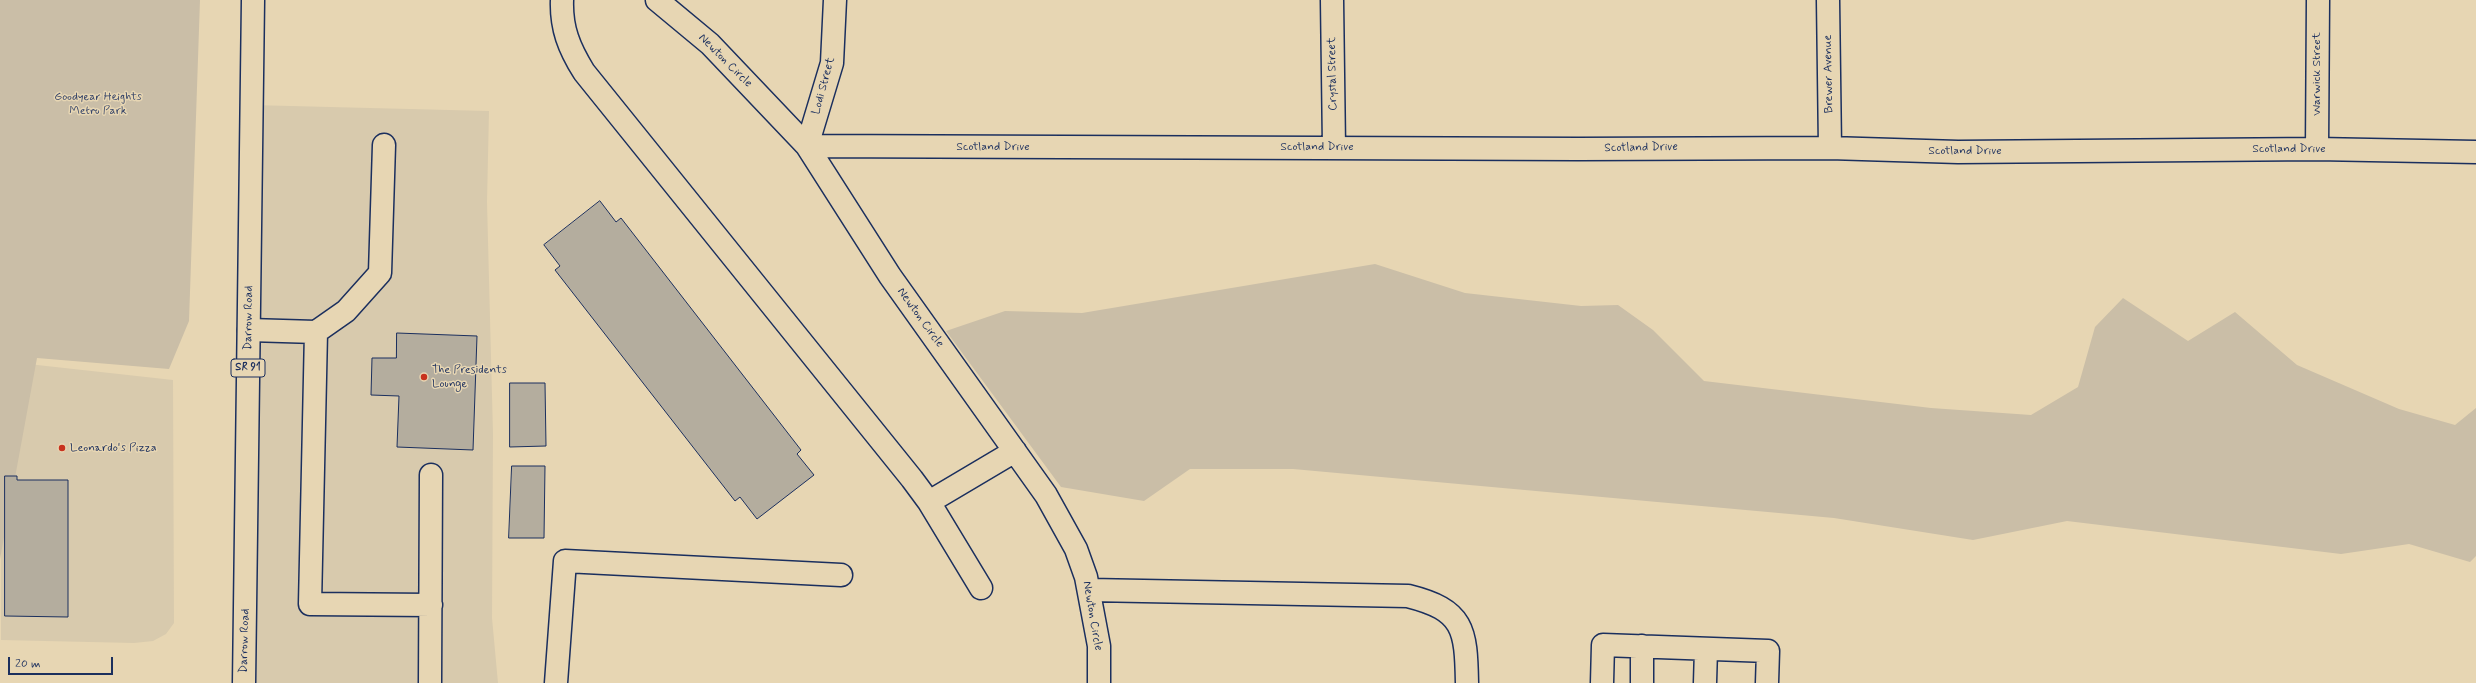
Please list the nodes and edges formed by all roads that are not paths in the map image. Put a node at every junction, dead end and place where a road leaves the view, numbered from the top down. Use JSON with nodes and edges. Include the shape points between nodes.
{"nodes":[{"id":1,"x":253,"y":0,"type":"edge"},
{"id":2,"x":562,"y":0,"type":"edge"},
{"id":3,"x":657,"y":0,"type":"edge"},
{"id":4,"x":836,"y":0,"type":"edge"},
{"id":5,"x":1332,"y":0,"type":"edge"},
{"id":6,"x":1828,"y":0,"type":"edge"},
{"id":7,"x":2318,"y":0,"type":"edge"},
{"id":8,"x":384,"y":145,"type":"dead end"},
{"id":9,"x":807,"y":146,"type":"junction"},
{"id":10,"x":1334,"y":148,"type":"junction"},
{"id":11,"x":1830,"y":148,"type":"junction"},
{"id":12,"x":2317,"y":149,"type":"junction"},
{"id":13,"x":2476,"y":152,"type":"edge"},
{"id":14,"x":249,"y":330,"type":"junction"},
{"id":15,"x":316,"y":332,"type":"junction"},
{"id":16,"x":1015,"y":451,"type":"junction"},
{"id":17,"x":430,"y":475,"type":"dead end"},
{"id":18,"x":929,"y":502,"type":"junction"},
{"id":19,"x":841,"y":575,"type":"dead end"},
{"id":20,"x":981,"y":588,"type":"dead end"},
{"id":21,"x":1090,"y":590,"type":"junction"},
{"id":22,"x":430,"y":605,"type":"junction"},
{"id":23,"x":1642,"y":646,"type":"junction"},
{"id":24,"x":1706,"y":649,"type":"junction"},
{"id":25,"x":244,"y":683,"type":"edge"},
{"id":26,"x":430,"y":683,"type":"edge"},
{"id":27,"x":556,"y":683,"type":"edge"},
{"id":28,"x":1099,"y":683,"type":"edge"},
{"id":29,"x":1467,"y":683,"type":"edge"},
{"id":30,"x":1602,"y":683,"type":"edge"},
{"id":31,"x":1642,"y":683,"type":"edge"},
{"id":32,"x":1706,"y":683,"type":"edge"},
{"id":33,"x":1767,"y":683,"type":"edge"}],
"edges":[{"from":1,"to":14,"type":"street","name":"Darrow Road","number":"SR 91"},
{"from":2,"to":18,"type":"street","via":[[562,21],[569,48],[584,72]]},
{"from":3,"to":9,"type":"street","name":"Newton Circle","via":[[710,44]]},
{"from":4,"to":9,"type":"street","name":"Lodi Street","via":[[832,63]]},
{"from":5,"to":10,"type":"street","name":"Crystal Street"},
{"from":6,"to":11,"type":"street","name":"Brewer Avenue"},
{"from":7,"to":12,"type":"street","name":"Warwick Street"},
{"from":8,"to":15,"type":"street","via":[[380,273],[346,311]]},
{"from":9,"to":10,"type":"street","name":"Scotland Drive"},
{"from":9,"to":16,"type":"street","name":"Newton Circle","via":[[890,276]]},
{"from":10,"to":11,"type":"street","name":"Scotland Drive"},
{"from":11,"to":12,"type":"street","name":"Scotland Drive","via":[[1958,152]]},
{"from":12,"to":13,"type":"street","name":"Scotland Drive"},
{"from":14,"to":15,"type":"street"},
{"from":14,"to":25,"type":"street","name":"Darrow Road","number":"SR 91"},
{"from":15,"to":22,"type":"street","via":[[310,604]]},
{"from":16,"to":18,"type":"street"},
{"from":16,"to":21,"type":"street","name":"Newton Circle","via":[[1046,495],[1076,549]]},
{"from":17,"to":22,"type":"street"},
{"from":18,"to":20,"type":"street"},
{"from":19,"to":27,"type":"street","via":[[565,561]]},
{"from":21,"to":28,"type":"street","name":"Newton Circle","via":[[1099,646]]},
{"from":21,"to":29,"type":"street","via":[[1408,596],[1434,603],[1452,615],[1460,627],[1466,646]]},
{"from":22,"to":26,"type":"street"},
{"from":23,"to":24,"type":"street"},
{"from":23,"to":30,"type":"street","via":[[1603,645]]},
{"from":23,"to":31,"type":"street"},
{"from":24,"to":32,"type":"street"},
{"from":24,"to":33,"type":"street","via":[[1768,651]]}]}
